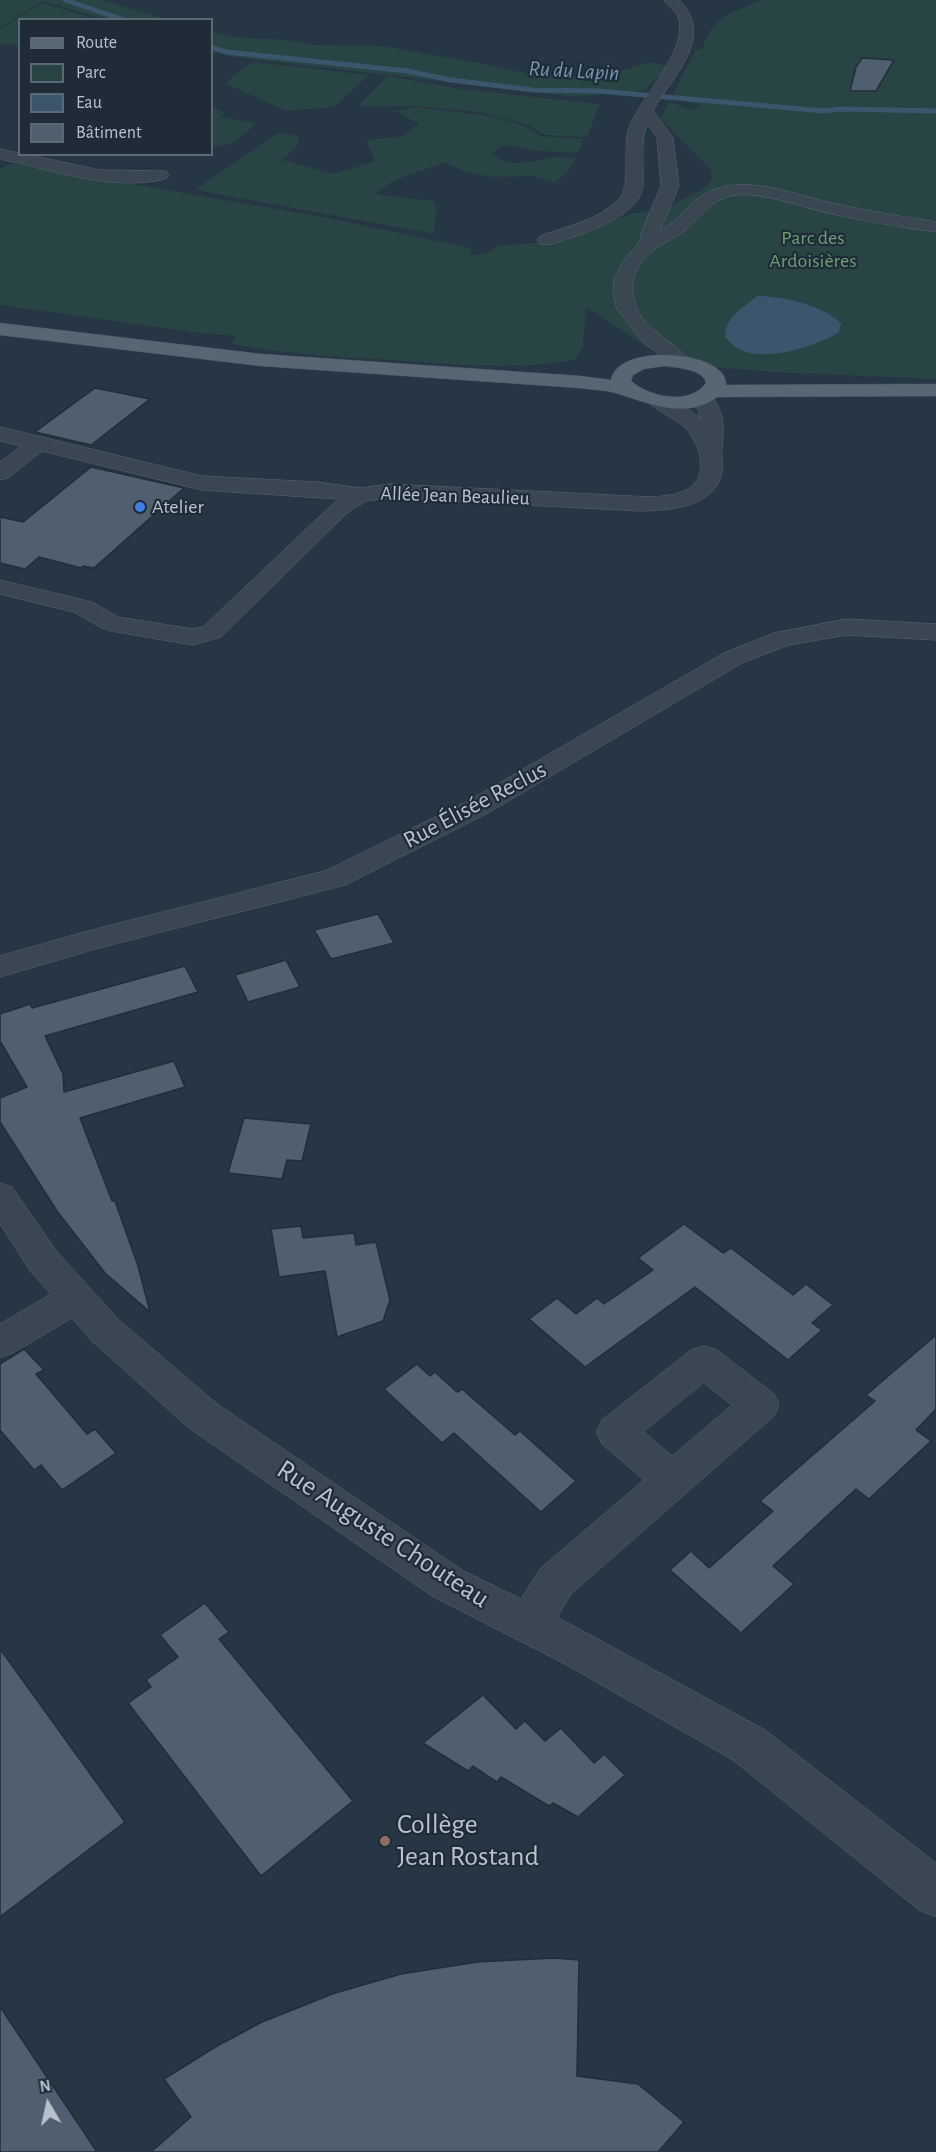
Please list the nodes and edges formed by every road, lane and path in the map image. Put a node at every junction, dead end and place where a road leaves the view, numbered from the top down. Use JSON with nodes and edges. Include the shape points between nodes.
{"nodes":[{"id":1,"x":671,"y":0,"type":"edge"},
{"id":2,"x":650,"y":101,"type":"junction"},
{"id":3,"x":0,"y":154,"type":"edge"},
{"id":4,"x":160,"y":175,"type":"dead end"},
{"id":5,"x":936,"y":227,"type":"edge"},
{"id":6,"x":546,"y":240,"type":"dead end"},
{"id":7,"x":649,"y":243,"type":"junction"},
{"id":8,"x":632,"y":318,"type":"junction"},
{"id":9,"x":0,"y":329,"type":"edge"},
{"id":10,"x":679,"y":361,"type":"junction"},
{"id":11,"x":630,"y":374,"type":"junction"},
{"id":12,"x":709,"y":387,"type":"junction"},
{"id":13,"x":936,"y":390,"type":"edge"},
{"id":14,"x":658,"y":401,"type":"junction"},
{"id":15,"x":0,"y":434,"type":"edge"},
{"id":16,"x":38,"y":443,"type":"junction"},
{"id":17,"x":710,"y":450,"type":"junction"},
{"id":18,"x":0,"y":473,"type":"edge"},
{"id":19,"x":360,"y":495,"type":"junction"},
{"id":20,"x":0,"y":587,"type":"edge"},
{"id":21,"x":936,"y":632,"type":"edge"},
{"id":22,"x":0,"y":967,"type":"edge"},
{"id":23,"x":0,"y":1196,"type":"edge"},
{"id":24,"x":76,"y":1298,"type":"junction"},
{"id":25,"x":0,"y":1342,"type":"edge"},
{"id":26,"x":673,"y":1481,"type":"dead end"},
{"id":27,"x":529,"y":1624,"type":"junction"},
{"id":28,"x":936,"y":1893,"type":"edge"}],
"edges":[{"from":1,"to":2,"type":"street","via":[[687,17],[686,42]]},
{"from":2,"to":6,"type":"street","via":[[636,127],[632,194],[623,207]]},
{"from":2,"to":7,"type":"street","via":[[665,138],[670,186]]},
{"from":3,"to":4,"type":"street","via":[[125,178]]},
{"from":5,"to":7,"type":"street","via":[[733,190],[709,197],[672,231]]},
{"from":7,"to":8,"type":"street","via":[[628,267],[622,284],[624,305]]},
{"from":8,"to":10,"type":"street"},
{"from":8,"to":11,"type":"street"},
{"from":9,"to":11,"type":"main road","via":[[306,364],[580,382]]},
{"from":10,"to":11,"type":"main road","via":[[651,361]]},
{"from":10,"to":12,"type":"main road","via":[[692,364]]},
{"from":11,"to":14,"type":"main road","via":[[634,394]]},
{"from":12,"to":13,"type":"main road"},
{"from":12,"to":14,"type":"main road","via":[[675,402]]},
{"from":12,"to":17,"type":"street","name":"Allée Jean Beaulieu","via":[[715,419]]},
{"from":14,"to":17,"type":"street","via":[[692,422]]},
{"from":15,"to":16,"type":"street"},
{"from":16,"to":18,"type":"street"},
{"from":16,"to":19,"type":"street","via":[[202,483]]},
{"from":17,"to":19,"type":"street","name":"Allée Jean Beaulieu","via":[[711,472],[706,486],[690,497],[668,503],[390,491]]},
{"from":19,"to":20,"type":"street","name":"Allée Jean Beaulieu","via":[[339,508],[212,632],[193,637],[111,624],[83,607]]},
{"from":21,"to":22,"type":"street","name":"Rue Élisée Reclus","via":[[848,627],[783,638],[733,658],[478,807],[336,878]]},
{"from":23,"to":24,"type":"street","name":"Rue Auguste Chouteau","via":[[44,1262]]},
{"from":24,"to":25,"type":"street"},
{"from":24,"to":27,"type":"street","name":"Rue Auguste Chouteau","via":[[106,1331],[203,1416],[447,1582]]},
{"from":26,"to":27,"type":"street","via":[[556,1581]]},
{"from":27,"to":28,"type":"street","name":"Rue Auguste Chouteau","via":[[749,1745]]}]}
